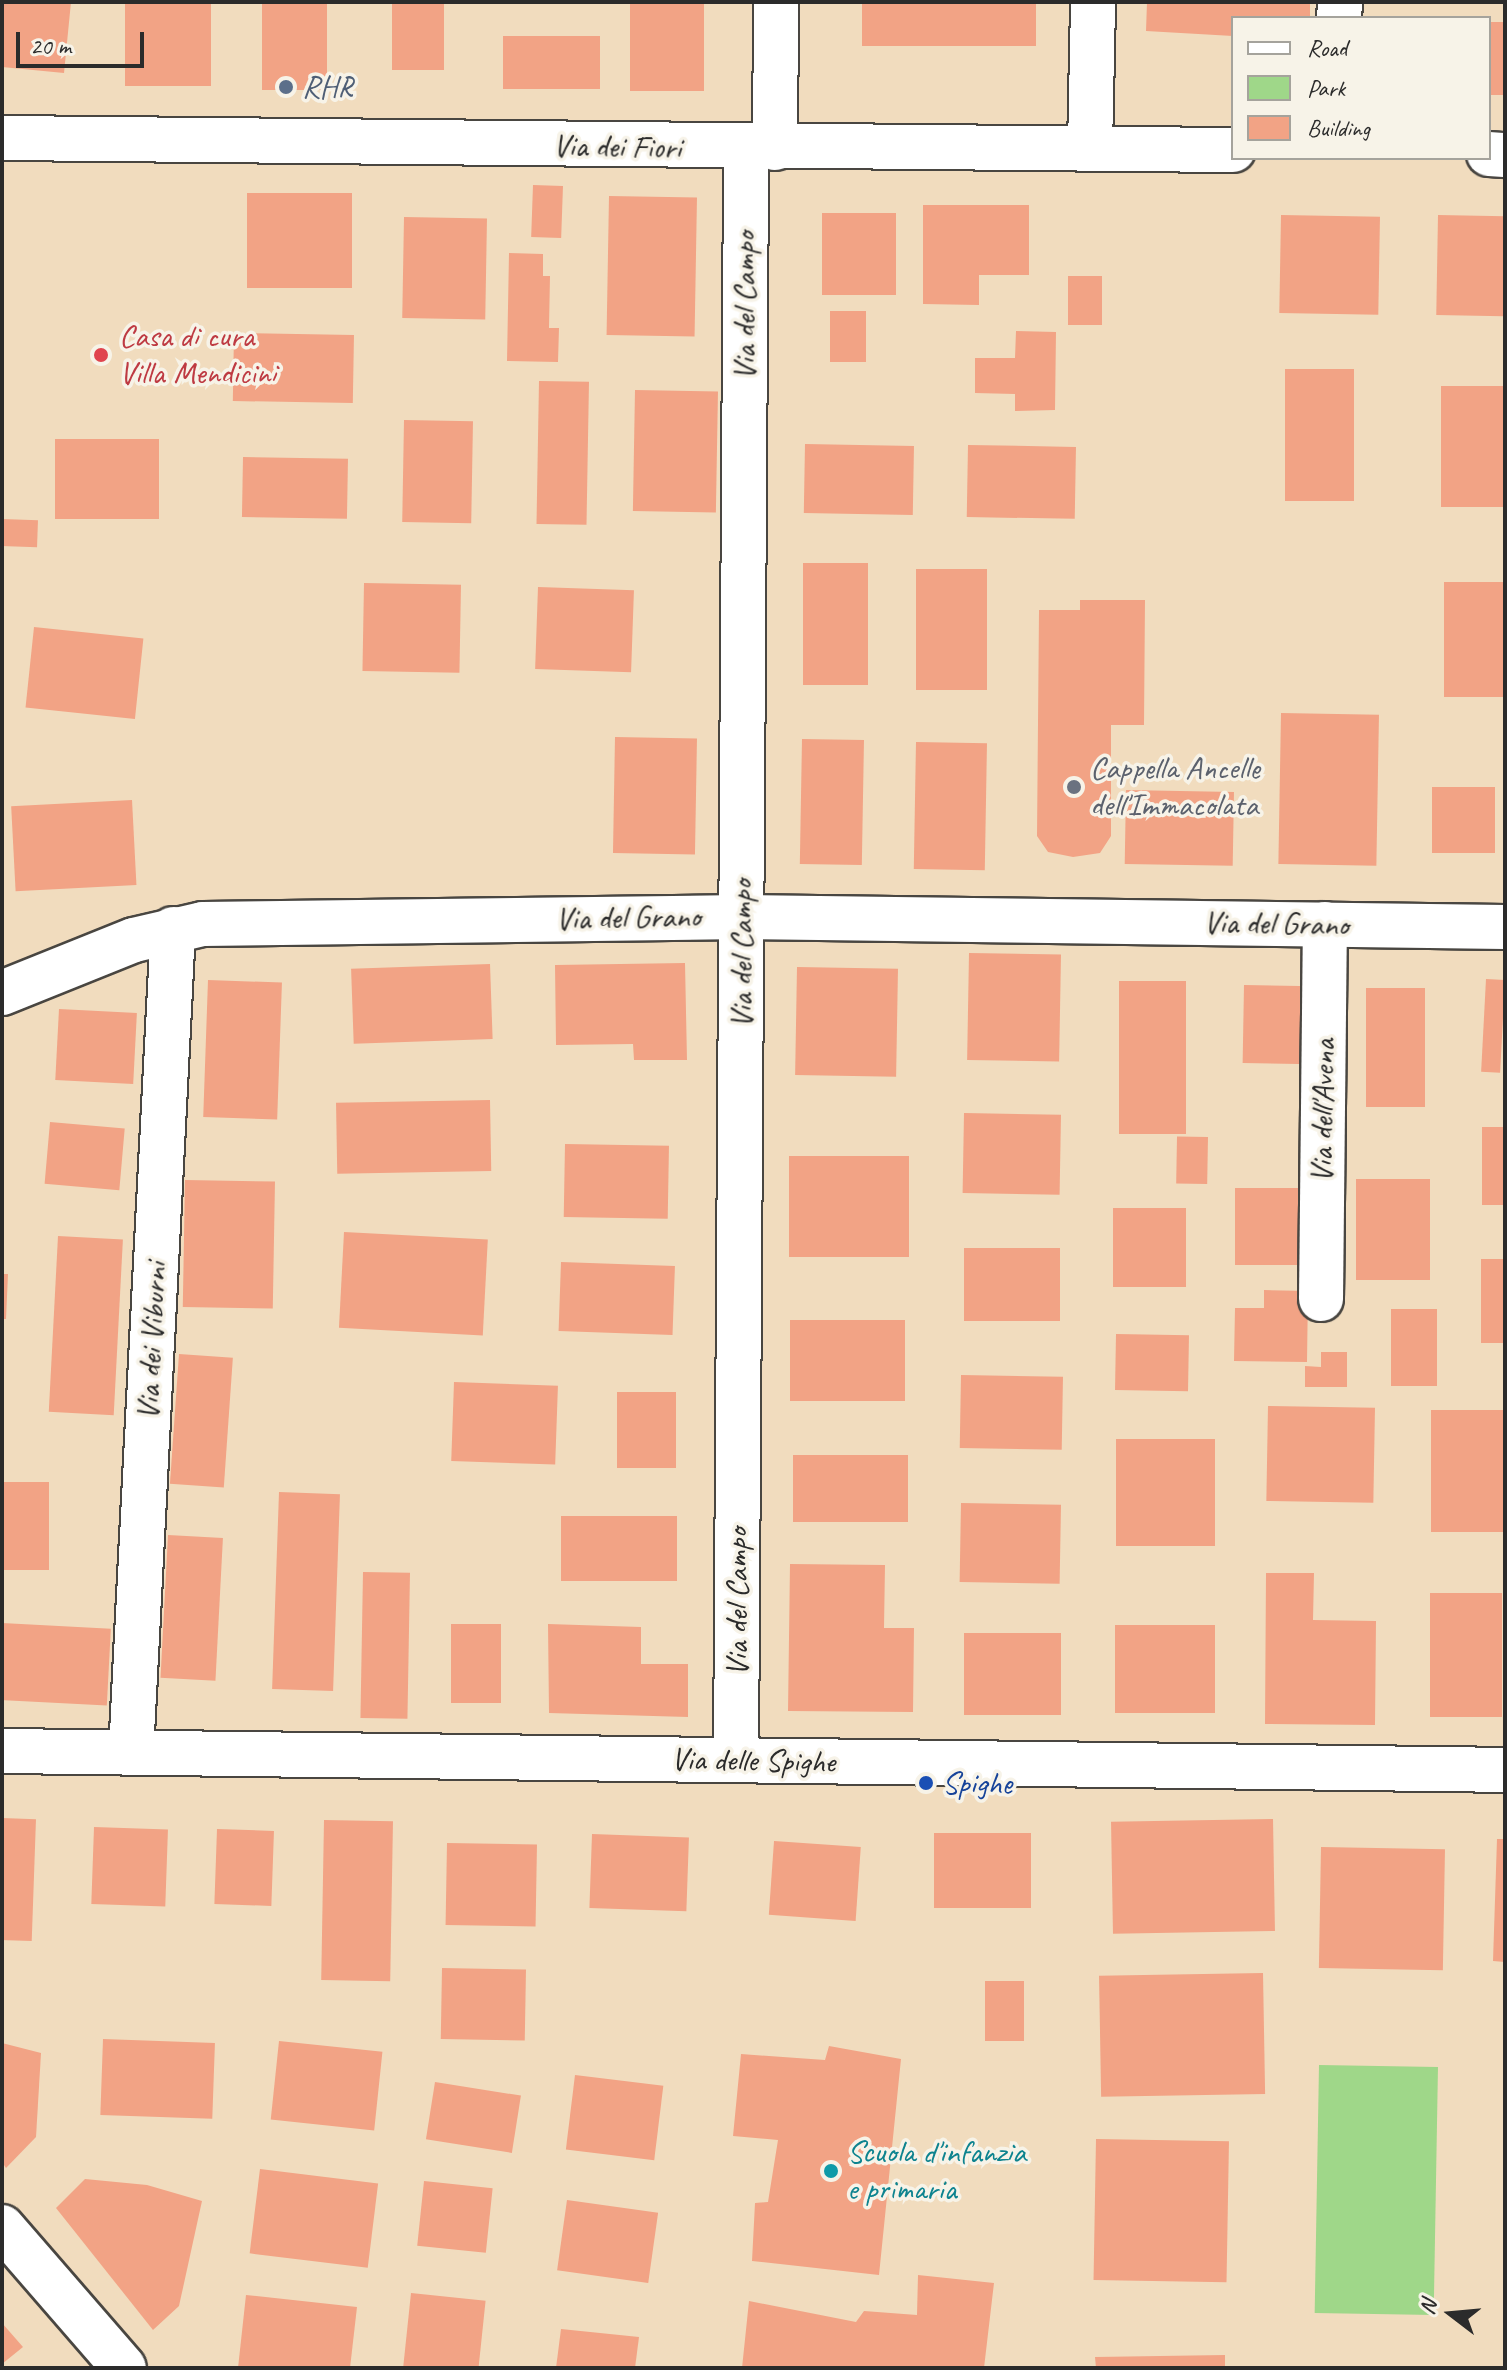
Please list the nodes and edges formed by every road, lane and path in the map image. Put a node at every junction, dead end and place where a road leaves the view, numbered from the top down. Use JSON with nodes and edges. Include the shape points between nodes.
{"nodes":[{"id":1,"x":776,"y":2,"type":"edge"},
{"id":2,"x":1093,"y":2,"type":"edge"},
{"id":3,"x":2,"y":138,"type":"edge"},
{"id":4,"x":760,"y":148,"type":"junction"},
{"id":5,"x":1090,"y":148,"type":"junction"},
{"id":6,"x":1231,"y":150,"type":"edge"},
{"id":7,"x":742,"y":917,"type":"junction"},
{"id":8,"x":1325,"y":924,"type":"junction"},
{"id":9,"x":1505,"y":927,"type":"edge"},
{"id":10,"x":173,"y":929,"type":"junction"},
{"id":11,"x":2,"y":993,"type":"edge"},
{"id":12,"x":1321,"y":1299,"type":"dead end"},
{"id":13,"x":2,"y":1751,"type":"edge"},
{"id":14,"x":131,"y":1753,"type":"junction"},
{"id":15,"x":736,"y":1760,"type":"junction"},
{"id":16,"x":1505,"y":1770,"type":"edge"},
{"id":17,"x":2,"y":2227,"type":"edge"},
{"id":18,"x":124,"y":2368,"type":"edge"}],
"edges":[{"from":1,"to":4,"type":"street","name":"Via del Campo"},
{"from":2,"to":5,"type":"street"},
{"from":3,"to":4,"type":"street","name":"Via dei Fiori"},
{"from":4,"to":5,"type":"street","name":"Via dei Fiori"},
{"from":4,"to":7,"type":"street","name":"Via del Campo"},
{"from":5,"to":6,"type":"street","name":"Via dei Fiori"},
{"from":7,"to":8,"type":"street","name":"Via del Grano"},
{"from":7,"to":10,"type":"street","name":"Via del Grano"},
{"from":7,"to":15,"type":"street","name":"Via del Campo"},
{"from":8,"to":9,"type":"street","name":"Via del Grano"},
{"from":8,"to":12,"type":"street","name":"Via dell'Avena"},
{"from":10,"to":11,"type":"street","name":"Via del Grano"},
{"from":10,"to":14,"type":"street","name":"Via dei Viburni"},
{"from":13,"to":14,"type":"street","name":"Via delle Spighe"},
{"from":14,"to":15,"type":"street","name":"Via delle Spighe"},
{"from":15,"to":16,"type":"street","name":"Via delle Spighe"},
{"from":17,"to":18,"type":"street"}]}
